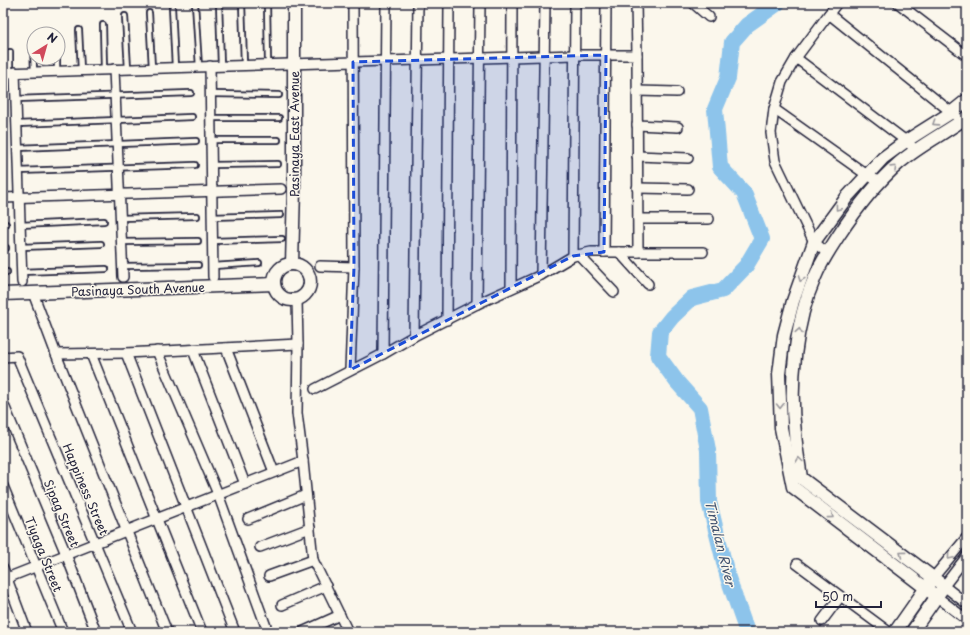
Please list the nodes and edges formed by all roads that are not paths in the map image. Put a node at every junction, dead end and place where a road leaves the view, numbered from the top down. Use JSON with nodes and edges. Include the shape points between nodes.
{"nodes":[{"id":1,"x":196,"y":3,"type":"edge"},
{"id":2,"x":219,"y":3,"type":"edge"},
{"id":3,"x":242,"y":3,"type":"edge"},
{"id":4,"x":267,"y":3,"type":"edge"},
{"id":5,"x":294,"y":3,"type":"edge"},
{"id":6,"x":353,"y":3,"type":"edge"},
{"id":7,"x":386,"y":3,"type":"edge"},
{"id":8,"x":418,"y":3,"type":"edge"},
{"id":9,"x":449,"y":3,"type":"edge"},
{"id":10,"x":480,"y":3,"type":"edge"},
{"id":11,"x":512,"y":3,"type":"edge"},
{"id":12,"x":545,"y":3,"type":"edge"},
{"id":13,"x":575,"y":3,"type":"edge"},
{"id":14,"x":606,"y":3,"type":"edge"},
{"id":15,"x":636,"y":3,"type":"edge"},
{"id":16,"x":693,"y":3,"type":"edge"},
{"id":17,"x":837,"y":3,"type":"edge"},
{"id":18,"x":898,"y":3,"type":"edge"},
{"id":19,"x":172,"y":7,"type":"dead end"},
{"id":20,"x":149,"y":13,"type":"dead end"},
{"id":21,"x":829,"y":14,"type":"junction"},
{"id":22,"x":125,"y":16,"type":"dead end"},
{"id":23,"x":709,"y":17,"type":"dead end"},
{"id":24,"x":103,"y":25,"type":"dead end"},
{"id":25,"x":79,"y":30,"type":"dead end"},
{"id":26,"x":10,"y":52,"type":"dead end"},
{"id":27,"x":575,"y":55,"type":"junction"},
{"id":28,"x":606,"y":55,"type":"junction"},
{"id":29,"x":637,"y":55,"type":"junction"},
{"id":30,"x":545,"y":56,"type":"junction"},
{"id":31,"x":967,"y":56,"type":"edge"},
{"id":32,"x":512,"y":57,"type":"junction"},
{"id":33,"x":480,"y":58,"type":"junction"},
{"id":34,"x":796,"y":58,"type":"junction"},
{"id":35,"x":449,"y":59,"type":"junction"},
{"id":36,"x":418,"y":60,"type":"junction"},
{"id":37,"x":385,"y":61,"type":"junction"},
{"id":38,"x":353,"y":62,"type":"junction"},
{"id":39,"x":268,"y":63,"type":"junction"},
{"id":40,"x":244,"y":64,"type":"junction"},
{"id":41,"x":294,"y":64,"type":"junction"},
{"id":42,"x":34,"y":66,"type":"edge"},
{"id":43,"x":57,"y":66,"type":"edge"},
{"id":44,"x":199,"y":66,"type":"junction"},
{"id":45,"x":210,"y":66,"type":"junction"},
{"id":46,"x":221,"y":66,"type":"junction"},
{"id":47,"x":175,"y":67,"type":"junction"},
{"id":48,"x":152,"y":68,"type":"junction"},
{"id":49,"x":104,"y":69,"type":"junction"},
{"id":50,"x":114,"y":69,"type":"junction"},
{"id":51,"x":128,"y":69,"type":"junction"},
{"id":52,"x":81,"y":70,"type":"junction"},
{"id":53,"x":57,"y":71,"type":"junction"},
{"id":54,"x":9,"y":72,"type":"edge"},
{"id":55,"x":34,"y":72,"type":"junction"},
{"id":56,"x":637,"y":91,"type":"junction"},
{"id":57,"x":677,"y":92,"type":"dead end"},
{"id":58,"x":191,"y":93,"type":"dead end"},
{"id":59,"x":211,"y":94,"type":"junction"},
{"id":60,"x":279,"y":95,"type":"dead end"},
{"id":61,"x":116,"y":96,"type":"junction"},
{"id":62,"x":16,"y":99,"type":"junction"},
{"id":63,"x":967,"y":100,"type":"edge"},
{"id":64,"x":774,"y":109,"type":"junction"},
{"id":65,"x":952,"y":112,"type":"junction"},
{"id":66,"x":192,"y":117,"type":"dead end"},
{"id":67,"x":211,"y":118,"type":"junction"},
{"id":68,"x":278,"y":118,"type":"dead end"},
{"id":69,"x":964,"y":119,"type":"edge"},
{"id":70,"x":116,"y":120,"type":"junction"},
{"id":71,"x":17,"y":124,"type":"junction"},
{"id":72,"x":637,"y":125,"type":"junction"},
{"id":73,"x":678,"y":127,"type":"dead end"},
{"id":74,"x":211,"y":140,"type":"junction"},
{"id":75,"x":278,"y":140,"type":"dead end"},
{"id":76,"x":196,"y":141,"type":"dead end"},
{"id":77,"x":906,"y":141,"type":"junction"},
{"id":78,"x":117,"y":144,"type":"junction"},
{"id":79,"x":17,"y":148,"type":"junction"},
{"id":80,"x":916,"y":150,"type":"junction"},
{"id":81,"x":637,"y":156,"type":"junction"},
{"id":82,"x":688,"y":158,"type":"dead end"},
{"id":83,"x":212,"y":164,"type":"junction"},
{"id":84,"x":278,"y":164,"type":"dead end"},
{"id":85,"x":195,"y":165,"type":"dead end"},
{"id":86,"x":118,"y":167,"type":"junction"},
{"id":87,"x":18,"y":171,"type":"junction"},
{"id":88,"x":867,"y":175,"type":"junction"},
{"id":89,"x":880,"y":182,"type":"junction"},
{"id":90,"x":637,"y":188,"type":"junction"},
{"id":91,"x":282,"y":189,"type":"dead end"},
{"id":92,"x":688,"y":189,"type":"dead end"},
{"id":93,"x":212,"y":191,"type":"junction"},
{"id":94,"x":119,"y":194,"type":"junction"},
{"id":95,"x":3,"y":198,"type":"edge"},
{"id":96,"x":19,"y":198,"type":"junction"},
{"id":97,"x":280,"y":215,"type":"dead end"},
{"id":98,"x":197,"y":216,"type":"dead end"},
{"id":99,"x":212,"y":217,"type":"junction"},
{"id":100,"x":120,"y":218,"type":"junction"},
{"id":101,"x":638,"y":219,"type":"junction"},
{"id":102,"x":709,"y":219,"type":"dead end"},
{"id":103,"x":104,"y":221,"type":"dead end"},
{"id":104,"x":20,"y":225,"type":"junction"},
{"id":105,"x":282,"y":239,"type":"dead end"},
{"id":106,"x":198,"y":241,"type":"dead end"},
{"id":107,"x":213,"y":241,"type":"junction"},
{"id":108,"x":121,"y":242,"type":"junction"},
{"id":109,"x":814,"y":242,"type":"junction"},
{"id":110,"x":101,"y":244,"type":"dead end"},
{"id":111,"x":21,"y":247,"type":"junction"},
{"id":112,"x":604,"y":252,"type":"junction"},
{"id":113,"x":619,"y":252,"type":"junction"},
{"id":114,"x":638,"y":252,"type":"junction"},
{"id":115,"x":703,"y":252,"type":"dead end"},
{"id":116,"x":827,"y":253,"type":"junction"},
{"id":117,"x":576,"y":255,"type":"junction"},
{"id":118,"x":259,"y":263,"type":"dead end"},
{"id":119,"x":292,"y":264,"type":"junction"},
{"id":120,"x":198,"y":265,"type":"dead end"},
{"id":121,"x":122,"y":266,"type":"junction"},
{"id":122,"x":213,"y":266,"type":"junction"},
{"id":123,"x":320,"y":266,"type":"dead end"},
{"id":124,"x":354,"y":267,"type":"junction"},
{"id":125,"x":106,"y":269,"type":"dead end"},
{"id":126,"x":22,"y":272,"type":"junction"},
{"id":127,"x":541,"y":275,"type":"junction"},
{"id":128,"x":123,"y":277,"type":"dead end"},
{"id":129,"x":213,"y":277,"type":"dead end"},
{"id":130,"x":22,"y":282,"type":"dead end"},
{"id":131,"x":274,"y":284,"type":"junction"},
{"id":132,"x":648,"y":284,"type":"dead end"},
{"id":133,"x":512,"y":288,"type":"junction"},
{"id":134,"x":614,"y":292,"type":"dead end"},
{"id":135,"x":33,"y":293,"type":"junction"},
{"id":136,"x":3,"y":294,"type":"edge"},
{"id":137,"x":296,"y":300,"type":"junction"},
{"id":138,"x":477,"y":304,"type":"junction"},
{"id":139,"x":447,"y":320,"type":"junction"},
{"id":140,"x":414,"y":336,"type":"junction"},
{"id":141,"x":298,"y":344,"type":"junction"},
{"id":142,"x":226,"y":348,"type":"junction"},
{"id":143,"x":193,"y":350,"type":"junction"},
{"id":144,"x":157,"y":351,"type":"junction"},
{"id":145,"x":126,"y":353,"type":"junction"},
{"id":146,"x":56,"y":354,"type":"junction"},
{"id":147,"x":91,"y":354,"type":"junction"},
{"id":148,"x":383,"y":354,"type":"junction"},
{"id":149,"x":3,"y":357,"type":"edge"},
{"id":150,"x":350,"y":370,"type":"junction"},
{"id":151,"x":315,"y":389,"type":"dead end"},
{"id":152,"x":3,"y":403,"type":"edge"},
{"id":153,"x":302,"y":461,"type":"junction"},
{"id":154,"x":274,"y":472,"type":"junction"},
{"id":155,"x":245,"y":484,"type":"junction"},
{"id":156,"x":3,"y":486,"type":"edge"},
{"id":157,"x":218,"y":494,"type":"junction"},
{"id":158,"x":306,"y":495,"type":"junction"},
{"id":159,"x":186,"y":507,"type":"junction"},
{"id":160,"x":158,"y":518,"type":"junction"},
{"id":161,"x":248,"y":519,"type":"dead end"},
{"id":162,"x":310,"y":528,"type":"junction"},
{"id":163,"x":126,"y":531,"type":"junction"},
{"id":164,"x":967,"y":537,"type":"edge"},
{"id":165,"x":96,"y":543,"type":"junction"},
{"id":166,"x":260,"y":547,"type":"dead end"},
{"id":167,"x":66,"y":554,"type":"junction"},
{"id":168,"x":967,"y":556,"type":"edge"},
{"id":169,"x":313,"y":560,"type":"junction"},
{"id":170,"x":797,"y":564,"type":"dead end"},
{"id":171,"x":37,"y":566,"type":"junction"},
{"id":172,"x":3,"y":568,"type":"edge"},
{"id":173,"x":269,"y":576,"type":"dead end"},
{"id":174,"x":7,"y":578,"type":"junction"},
{"id":175,"x":933,"y":578,"type":"junction"},
{"id":176,"x":326,"y":586,"type":"junction"},
{"id":177,"x":944,"y":586,"type":"junction"},
{"id":178,"x":926,"y":588,"type":"junction"},
{"id":179,"x":936,"y":596,"type":"junction"},
{"id":180,"x":840,"y":597,"type":"junction"},
{"id":181,"x":967,"y":604,"type":"edge"},
{"id":182,"x":282,"y":605,"type":"dead end"},
{"id":183,"x":340,"y":615,"type":"junction"},
{"id":184,"x":967,"y":620,"type":"edge"},
{"id":185,"x":822,"y":621,"type":"dead end"},
{"id":186,"x":27,"y":632,"type":"edge"},
{"id":187,"x":63,"y":632,"type":"edge"},
{"id":188,"x":96,"y":632,"type":"edge"},
{"id":189,"x":132,"y":632,"type":"edge"},
{"id":190,"x":166,"y":632,"type":"edge"},
{"id":191,"x":202,"y":632,"type":"edge"},
{"id":192,"x":235,"y":632,"type":"edge"},
{"id":193,"x":268,"y":632,"type":"edge"},
{"id":194,"x":302,"y":632,"type":"edge"},
{"id":195,"x":348,"y":632,"type":"edge"},
{"id":196,"x":889,"y":632,"type":"edge"},
{"id":197,"x":895,"y":632,"type":"edge"},
{"id":198,"x":912,"y":632,"type":"edge"}],
"edges":[{"from":1,"to":44,"type":"lane"},
{"from":2,"to":46,"type":"lane"},
{"from":3,"to":40,"type":"lane"},
{"from":4,"to":39,"type":"lane"},
{"from":5,"to":41,"type":"street","name":"Pasinaya East Avenue"},
{"from":6,"to":38,"type":"street"},
{"from":7,"to":37,"type":"street"},
{"from":8,"to":36,"type":"street"},
{"from":9,"to":35,"type":"street"},
{"from":10,"to":33,"type":"street"},
{"from":11,"to":32,"type":"street"},
{"from":12,"to":30,"type":"street"},
{"from":13,"to":27,"type":"street"},
{"from":14,"to":28,"type":"street"},
{"from":15,"to":29,"type":"street"},
{"from":16,"to":23,"type":"street"},
{"from":17,"to":21,"type":"street"},
{"from":18,"to":31,"type":"street"},
{"from":19,"to":47,"type":"lane"},
{"from":20,"to":48,"type":"lane"},
{"from":21,"to":34,"type":"street"},
{"from":21,"to":65,"type":"street"},
{"from":22,"to":51,"type":"lane"},
{"from":24,"to":49,"type":"lane"},
{"from":25,"to":52,"type":"lane"},
{"from":26,"to":54,"type":"lane"},
{"from":27,"to":28,"type":"street"},
{"from":27,"to":30,"type":"street"},
{"from":27,"to":117,"type":"street"},
{"from":28,"to":29,"type":"street"},
{"from":28,"to":112,"type":"street"},
{"from":29,"to":56,"type":"street"},
{"from":30,"to":32,"type":"street"},
{"from":30,"to":127,"type":"street"},
{"from":32,"to":33,"type":"street"},
{"from":32,"to":133,"type":"street"},
{"from":33,"to":35,"type":"street"},
{"from":33,"to":138,"type":"street"},
{"from":34,"to":64,"type":"street","via":[[782,82]]},
{"from":34,"to":77,"type":"street"},
{"from":35,"to":36,"type":"street"},
{"from":35,"to":139,"type":"street"},
{"from":36,"to":37,"type":"street"},
{"from":36,"to":140,"type":"street"},
{"from":37,"to":38,"type":"street"},
{"from":37,"to":148,"type":"street"},
{"from":38,"to":41,"type":"street"},
{"from":38,"to":124,"type":"street"},
{"from":39,"to":40,"type":"street"},
{"from":39,"to":41,"type":"street"},
{"from":40,"to":46,"type":"street"},
{"from":41,"to":119,"type":"street","name":"Pasinaya East Avenue"},
{"from":42,"to":55,"type":"lane"},
{"from":43,"to":53,"type":"lane"},
{"from":44,"to":45,"type":"street"},
{"from":44,"to":47,"type":"street"},
{"from":45,"to":46,"type":"street"},
{"from":45,"to":59,"type":"street"},
{"from":47,"to":48,"type":"street"},
{"from":48,"to":51,"type":"street"},
{"from":49,"to":50,"type":"street"},
{"from":49,"to":52,"type":"street"},
{"from":50,"to":51,"type":"street"},
{"from":50,"to":61,"type":"street"},
{"from":52,"to":53,"type":"street"},
{"from":53,"to":55,"type":"street"},
{"from":54,"to":55,"type":"street"},
{"from":54,"to":62,"type":"street"},
{"from":56,"to":57,"type":"street"},
{"from":56,"to":72,"type":"street"},
{"from":58,"to":61,"type":"lane"},
{"from":59,"to":60,"type":"lane"},
{"from":59,"to":67,"type":"street"},
{"from":61,"to":62,"type":"lane"},
{"from":61,"to":70,"type":"street"},
{"from":62,"to":71,"type":"street"},
{"from":63,"to":65,"type":"street"},
{"from":64,"to":88,"type":"street"},
{"from":64,"to":109,"type":"street","via":[[771,133],[775,160]]},
{"from":65,"to":69,"type":"street"},
{"from":65,"to":77,"type":"street","one_way":true},
{"from":66,"to":70,"type":"lane"},
{"from":67,"to":68,"type":"lane"},
{"from":67,"to":74,"type":"street"},
{"from":69,"to":80,"type":"street"},
{"from":70,"to":71,"type":"lane"},
{"from":70,"to":78,"type":"street"},
{"from":71,"to":79,"type":"street"},
{"from":72,"to":73,"type":"street"},
{"from":72,"to":81,"type":"street"},
{"from":74,"to":75,"type":"lane"},
{"from":74,"to":83,"type":"street"},
{"from":76,"to":78,"type":"lane"},
{"from":77,"to":80,"type":"street"},
{"from":77,"to":88,"type":"street","via":[[883,158]]},
{"from":78,"to":79,"type":"lane"},
{"from":78,"to":86,"type":"street"},
{"from":79,"to":87,"type":"street"},
{"from":89,"to":80,"type":"street","one_way":true},
{"from":81,"to":82,"type":"street"},
{"from":81,"to":90,"type":"street"},
{"from":83,"to":84,"type":"lane"},
{"from":83,"to":93,"type":"street"},
{"from":85,"to":86,"type":"lane"},
{"from":86,"to":87,"type":"lane"},
{"from":86,"to":94,"type":"street"},
{"from":87,"to":96,"type":"street"},
{"from":88,"to":89,"type":"street"},
{"from":88,"to":109,"type":"street","one_way":true,"via":[[847,197]]},
{"from":89,"to":116,"type":"street","via":[[861,202]]},
{"from":90,"to":92,"type":"street"},
{"from":90,"to":101,"type":"street"},
{"from":91,"to":93,"type":"street"},
{"from":93,"to":94,"type":"street"},
{"from":93,"to":99,"type":"street"},
{"from":94,"to":96,"type":"street"},
{"from":94,"to":100,"type":"street"},
{"from":95,"to":96,"type":"street"},
{"from":96,"to":104,"type":"street"},
{"from":97,"to":99,"type":"lane"},
{"from":98,"to":100,"type":"lane"},
{"from":99,"to":107,"type":"street"},
{"from":100,"to":108,"type":"street"},
{"from":101,"to":102,"type":"street"},
{"from":101,"to":114,"type":"street"},
{"from":103,"to":104,"type":"lane"},
{"from":104,"to":111,"type":"street"},
{"from":105,"to":107,"type":"lane"},
{"from":106,"to":108,"type":"lane"},
{"from":107,"to":122,"type":"street"},
{"from":108,"to":121,"type":"street"},
{"from":109,"to":116,"type":"street"},
{"from":109,"to":178,"type":"street","one_way":true,"via":[[793,301],[784,335],[779,374],[781,428],[793,487]]},
{"from":110,"to":111,"type":"lane"},
{"from":111,"to":126,"type":"street"},
{"from":112,"to":113,"type":"street"},
{"from":112,"to":117,"type":"street"},
{"from":113,"to":114,"type":"street"},
{"from":113,"to":132,"type":"street"},
{"from":114,"to":115,"type":"street"},
{"from":175,"to":116,"type":"street","one_way":true,"via":[[801,478],[794,432],[794,368],[804,308]]},
{"from":117,"to":127,"type":"street"},
{"from":117,"to":134,"type":"street"},
{"from":118,"to":122,"type":"lane"},
{"from":119,"to":131,"type":"street","via":[[278,271]]},
{"from":119,"to":137,"type":"street","via":[[303,269],[310,279],[307,292]]},
{"from":120,"to":121,"type":"lane"},
{"from":121,"to":128,"type":"street"},
{"from":122,"to":129,"type":"street"},
{"from":123,"to":124,"type":"street"},
{"from":124,"to":150,"type":"street"},
{"from":125,"to":126,"type":"lane"},
{"from":126,"to":130,"type":"street"},
{"from":127,"to":133,"type":"street"},
{"from":131,"to":135,"type":"street","name":"Pasinaya South Avenue"},
{"from":131,"to":137,"type":"street","via":[[276,292],[283,298]]},
{"from":133,"to":138,"type":"street"},
{"from":135,"to":136,"type":"street","name":"Pasinaya South Avenue"},
{"from":135,"to":146,"type":"street"},
{"from":137,"to":141,"type":"street"},
{"from":138,"to":139,"type":"street"},
{"from":139,"to":140,"type":"street"},
{"from":140,"to":148,"type":"street"},
{"from":141,"to":142,"type":"street"},
{"from":141,"to":153,"type":"street","via":[[297,413]]},
{"from":142,"to":143,"type":"street"},
{"from":142,"to":154,"type":"street"},
{"from":143,"to":144,"type":"street"},
{"from":143,"to":155,"type":"street"},
{"from":144,"to":145,"type":"street"},
{"from":144,"to":157,"type":"street"},
{"from":145,"to":147,"type":"street"},
{"from":145,"to":159,"type":"street"},
{"from":146,"to":147,"type":"street"},
{"from":146,"to":163,"type":"street"},
{"from":147,"to":160,"type":"street"},
{"from":148,"to":150,"type":"street"},
{"from":149,"to":165,"type":"street","name":"Happiness Street","via":[[17,356]]},
{"from":150,"to":151,"type":"street"},
{"from":152,"to":167,"type":"street","name":"Sipag Street"},
{"from":153,"to":154,"type":"street"},
{"from":153,"to":158,"type":"street"},
{"from":154,"to":155,"type":"street"},
{"from":155,"to":157,"type":"street"},
{"from":156,"to":171,"type":"street","name":"Tiyaga Street"},
{"from":157,"to":159,"type":"street"},
{"from":157,"to":193,"type":"street"},
{"from":158,"to":161,"type":"street"},
{"from":158,"to":162,"type":"street"},
{"from":159,"to":160,"type":"street"},
{"from":159,"to":192,"type":"street"},
{"from":160,"to":163,"type":"street"},
{"from":160,"to":191,"type":"street"},
{"from":162,"to":166,"type":"street"},
{"from":162,"to":169,"type":"street"},
{"from":163,"to":165,"type":"street"},
{"from":163,"to":190,"type":"street"},
{"from":164,"to":175,"type":"street","one_way":true},
{"from":165,"to":167,"type":"street"},
{"from":165,"to":189,"type":"street","name":"Happiness Street"},
{"from":167,"to":171,"type":"street"},
{"from":167,"to":188,"type":"street","name":"Sipag Street"},
{"from":168,"to":177,"type":"street"},
{"from":169,"to":173,"type":"street"},
{"from":169,"to":176,"type":"street"},
{"from":170,"to":180,"type":"street"},
{"from":171,"to":174,"type":"street"},
{"from":171,"to":187,"type":"street","name":"Tiyaga Street"},
{"from":172,"to":174,"type":"street"},
{"from":174,"to":186,"type":"street"},
{"from":175,"to":177,"type":"street"},
{"from":175,"to":178,"type":"street"},
{"from":176,"to":182,"type":"street"},
{"from":176,"to":183,"type":"street"},
{"from":177,"to":179,"type":"street"},
{"from":177,"to":181,"type":"street"},
{"from":178,"to":179,"type":"street"},
{"from":178,"to":197,"type":"street"},
{"from":179,"to":184,"type":"street"},
{"from":179,"to":198,"type":"street"},
{"from":180,"to":185,"type":"street"},
{"from":180,"to":196,"type":"street"},
{"from":183,"to":194,"type":"street"},
{"from":183,"to":195,"type":"street"}]}
